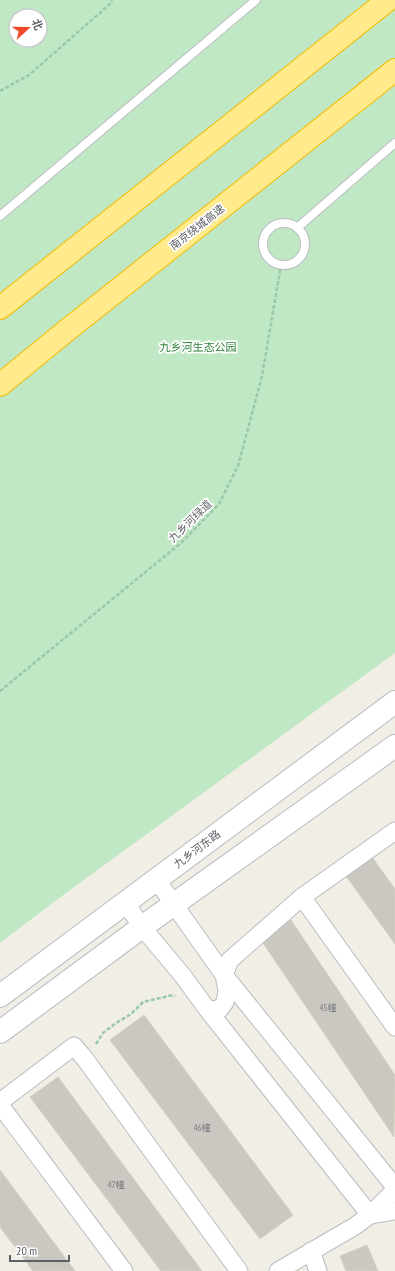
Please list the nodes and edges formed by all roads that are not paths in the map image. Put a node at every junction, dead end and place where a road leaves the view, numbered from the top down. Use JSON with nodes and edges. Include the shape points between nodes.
{"nodes":[{"id":1,"x":256,"y":0,"type":"edge"},
{"id":2,"x":388,"y":0,"type":"edge"},
{"id":3,"x":395,"y":70,"type":"edge"},
{"id":4,"x":395,"y":143,"type":"edge"},
{"id":5,"x":0,"y":216,"type":"edge"},
{"id":6,"x":298,"y":228,"type":"junction"},
{"id":7,"x":0,"y":308,"type":"edge"},
{"id":8,"x":0,"y":385,"type":"edge"},
{"id":9,"x":395,"y":702,"type":"edge"},
{"id":10,"x":395,"y":746,"type":"edge"},
{"id":11,"x":395,"y":831,"type":"edge"},
{"id":12,"x":156,"y":879,"type":"junction"},
{"id":13,"x":302,"y":897,"type":"junction"},
{"id":14,"x":125,"y":902,"type":"junction"},
{"id":15,"x":175,"y":905,"type":"junction"},
{"id":16,"x":142,"y":928,"type":"junction"},
{"id":17,"x":224,"y":975,"type":"junction"},
{"id":18,"x":0,"y":996,"type":"edge"},
{"id":19,"x":207,"y":1009,"type":"junction"},
{"id":20,"x":395,"y":1027,"type":"edge"},
{"id":21,"x":0,"y":1032,"type":"edge"},
{"id":22,"x":0,"y":1102,"type":"edge"},
{"id":23,"x":0,"y":1105,"type":"edge"},
{"id":24,"x":395,"y":1188,"type":"edge"},
{"id":25,"x":395,"y":1209,"type":"edge"},
{"id":26,"x":370,"y":1215,"type":"junction"},
{"id":27,"x":310,"y":1251,"type":"junction"},
{"id":28,"x":124,"y":1271,"type":"edge"},
{"id":29,"x":239,"y":1271,"type":"edge"},
{"id":30,"x":278,"y":1271,"type":"edge"},
{"id":31,"x":318,"y":1271,"type":"edge"}],
"edges":[{"from":1,"to":5,"type":"lane"},
{"from":2,"to":7,"type":"highway"},
{"from":3,"to":8,"type":"highway","name":"南京绕城高速"},
{"from":4,"to":6,"type":"lane"},
{"from":6,"to":6,"type":"lane","via":[[305,240],[304,253],[294,263],[274,264],[263,246],[266,233],[277,224],[284,223]]},
{"from":9,"to":12,"type":"main road","name":"九乡河东路"},
{"from":10,"to":15,"type":"main road"},
{"from":11,"to":13,"type":"street"},
{"from":12,"to":14,"type":"main road","name":"九乡河东路"},
{"from":12,"to":15,"type":"street"},
{"from":13,"to":17,"type":"street","via":[[230,960]]},
{"from":13,"to":20,"type":"street"},
{"from":14,"to":16,"type":"street"},
{"from":14,"to":18,"type":"main road","name":"九乡河东路"},
{"from":15,"to":16,"type":"main road"},
{"from":15,"to":17,"type":"street"},
{"from":16,"to":19,"type":"street"},
{"from":16,"to":21,"type":"main road"},
{"from":17,"to":19,"type":"street","via":[[228,991],[226,1002],[219,1010]]},
{"from":17,"to":24,"type":"street"},
{"from":19,"to":26,"type":"street"},
{"from":22,"to":29,"type":"street","via":[[74,1046]]},
{"from":23,"to":28,"type":"street"},
{"from":24,"to":26,"type":"street"},
{"from":25,"to":26,"type":"street"},
{"from":26,"to":27,"type":"street"},
{"from":27,"to":30,"type":"street"},
{"from":27,"to":31,"type":"street"}]}
